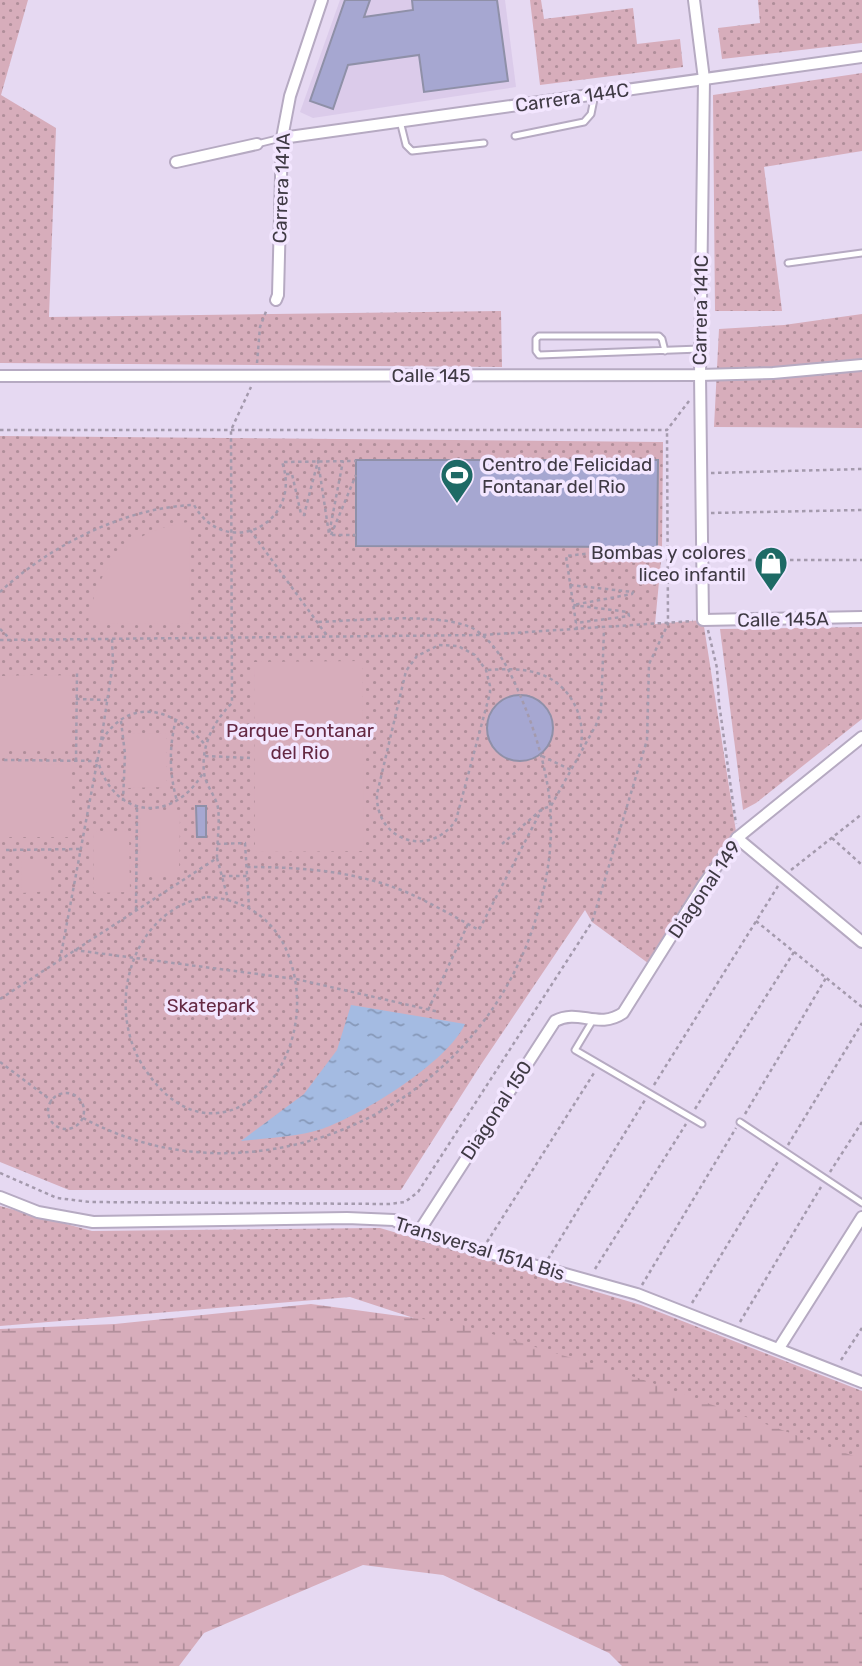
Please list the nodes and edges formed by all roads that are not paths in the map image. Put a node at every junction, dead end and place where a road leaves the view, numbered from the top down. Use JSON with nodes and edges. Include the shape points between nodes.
{"nodes":[{"id":1,"x":322,"y":0,"type":"edge"},
{"id":2,"x":694,"y":0,"type":"edge"},
{"id":3,"x":862,"y":57,"type":"edge"},
{"id":4,"x":704,"y":79,"type":"junction"},
{"id":5,"x":595,"y":94,"type":"junction"},
{"id":6,"x":400,"y":121,"type":"junction"},
{"id":7,"x":515,"y":136,"type":"dead end"},
{"id":8,"x":282,"y":138,"type":"junction"},
{"id":9,"x":484,"y":143,"type":"dead end"},
{"id":10,"x":257,"y":144,"type":"joint"},
{"id":11,"x":176,"y":162,"type":"dead end"},
{"id":12,"x":862,"y":253,"type":"edge"},
{"id":13,"x":788,"y":262,"type":"dead end"},
{"id":14,"x":276,"y":300,"type":"road end"},
{"id":15,"x":700,"y":349,"type":"junction"},
{"id":16,"x":664,"y":351,"type":"junction"},
{"id":17,"x":862,"y":365,"type":"edge"},
{"id":18,"x":0,"y":376,"type":"edge"},
{"id":19,"x":700,"y":380,"type":"junction"},
{"id":20,"x":862,"y":617,"type":"edge"},
{"id":21,"x":703,"y":620,"type":"joint"},
{"id":22,"x":862,"y":737,"type":"edge"},
{"id":23,"x":737,"y":838,"type":"junction"},
{"id":24,"x":862,"y":942,"type":"edge"},
{"id":25,"x":593,"y":1019,"type":"junction"},
{"id":26,"x":740,"y":1122,"type":"road end"},
{"id":27,"x":702,"y":1124,"type":"dead end"},
{"id":28,"x":0,"y":1197,"type":"edge"},
{"id":29,"x":862,"y":1203,"type":"edge"},
{"id":30,"x":862,"y":1217,"type":"edge"},
{"id":31,"x":418,"y":1233,"type":"junction"},
{"id":32,"x":779,"y":1348,"type":"junction"},
{"id":33,"x":862,"y":1382,"type":"edge"}],
"edges":[{"from":1,"to":8,"type":"street","name":"Carrera 141A","via":[[290,96]]},
{"from":2,"to":4,"type":"street","name":"Carrera 141C"},
{"from":3,"to":4,"type":"street","name":"Carrera 144C"},
{"from":4,"to":5,"type":"street","name":"Carrera 144C"},
{"from":4,"to":15,"type":"street","name":"Carrera 141C"},
{"from":5,"to":6,"type":"street","name":"Carrera 144C"},
{"from":5,"to":7,"type":"lane","via":[[591,114],[584,122]]},
{"from":6,"to":8,"type":"street","name":"Carrera 144C"},
{"from":6,"to":9,"type":"lane","via":[[412,151]]},
{"from":8,"to":10,"type":"lane"},
{"from":8,"to":14,"type":"street","name":"Carrera 141A"},
{"from":10,"to":11,"type":"street"},
{"from":12,"to":13,"type":"lane"},
{"from":15,"to":16,"type":"lane"},
{"from":15,"to":19,"type":"street","name":"Carrera 141C"},
{"from":16,"to":16,"type":"lane","via":[[539,355],[536,338],[659,336]]},
{"from":17,"to":19,"type":"street","name":"Calle 145"},
{"from":18,"to":19,"type":"street","name":"Calle 145"},
{"from":19,"to":21,"type":"street","name":"Carrera 141C"},
{"from":20,"to":21,"type":"street","name":"Calle 145A"},
{"from":22,"to":23,"type":"street","name":"Diagonal 149"},
{"from":23,"to":24,"type":"street"},
{"from":23,"to":25,"type":"street","name":"Diagonal 149","via":[[623,1013],[612,1020]]},
{"from":25,"to":27,"type":"lane","via":[[575,1050]]},
{"from":25,"to":31,"type":"street","name":"Diagonal 150","via":[[574,1016],[555,1021]]},
{"from":26,"to":29,"type":"lane"},
{"from":28,"to":31,"type":"street","name":"Transversal 151A Bis","via":[[63,1219],[93,1222],[347,1218],[394,1220]]},
{"from":30,"to":32,"type":"street"},
{"from":31,"to":32,"type":"street","name":"Transversal 151A Bis","via":[[637,1294]]},
{"from":32,"to":33,"type":"street","name":"Transversal 151A Bis"}]}
